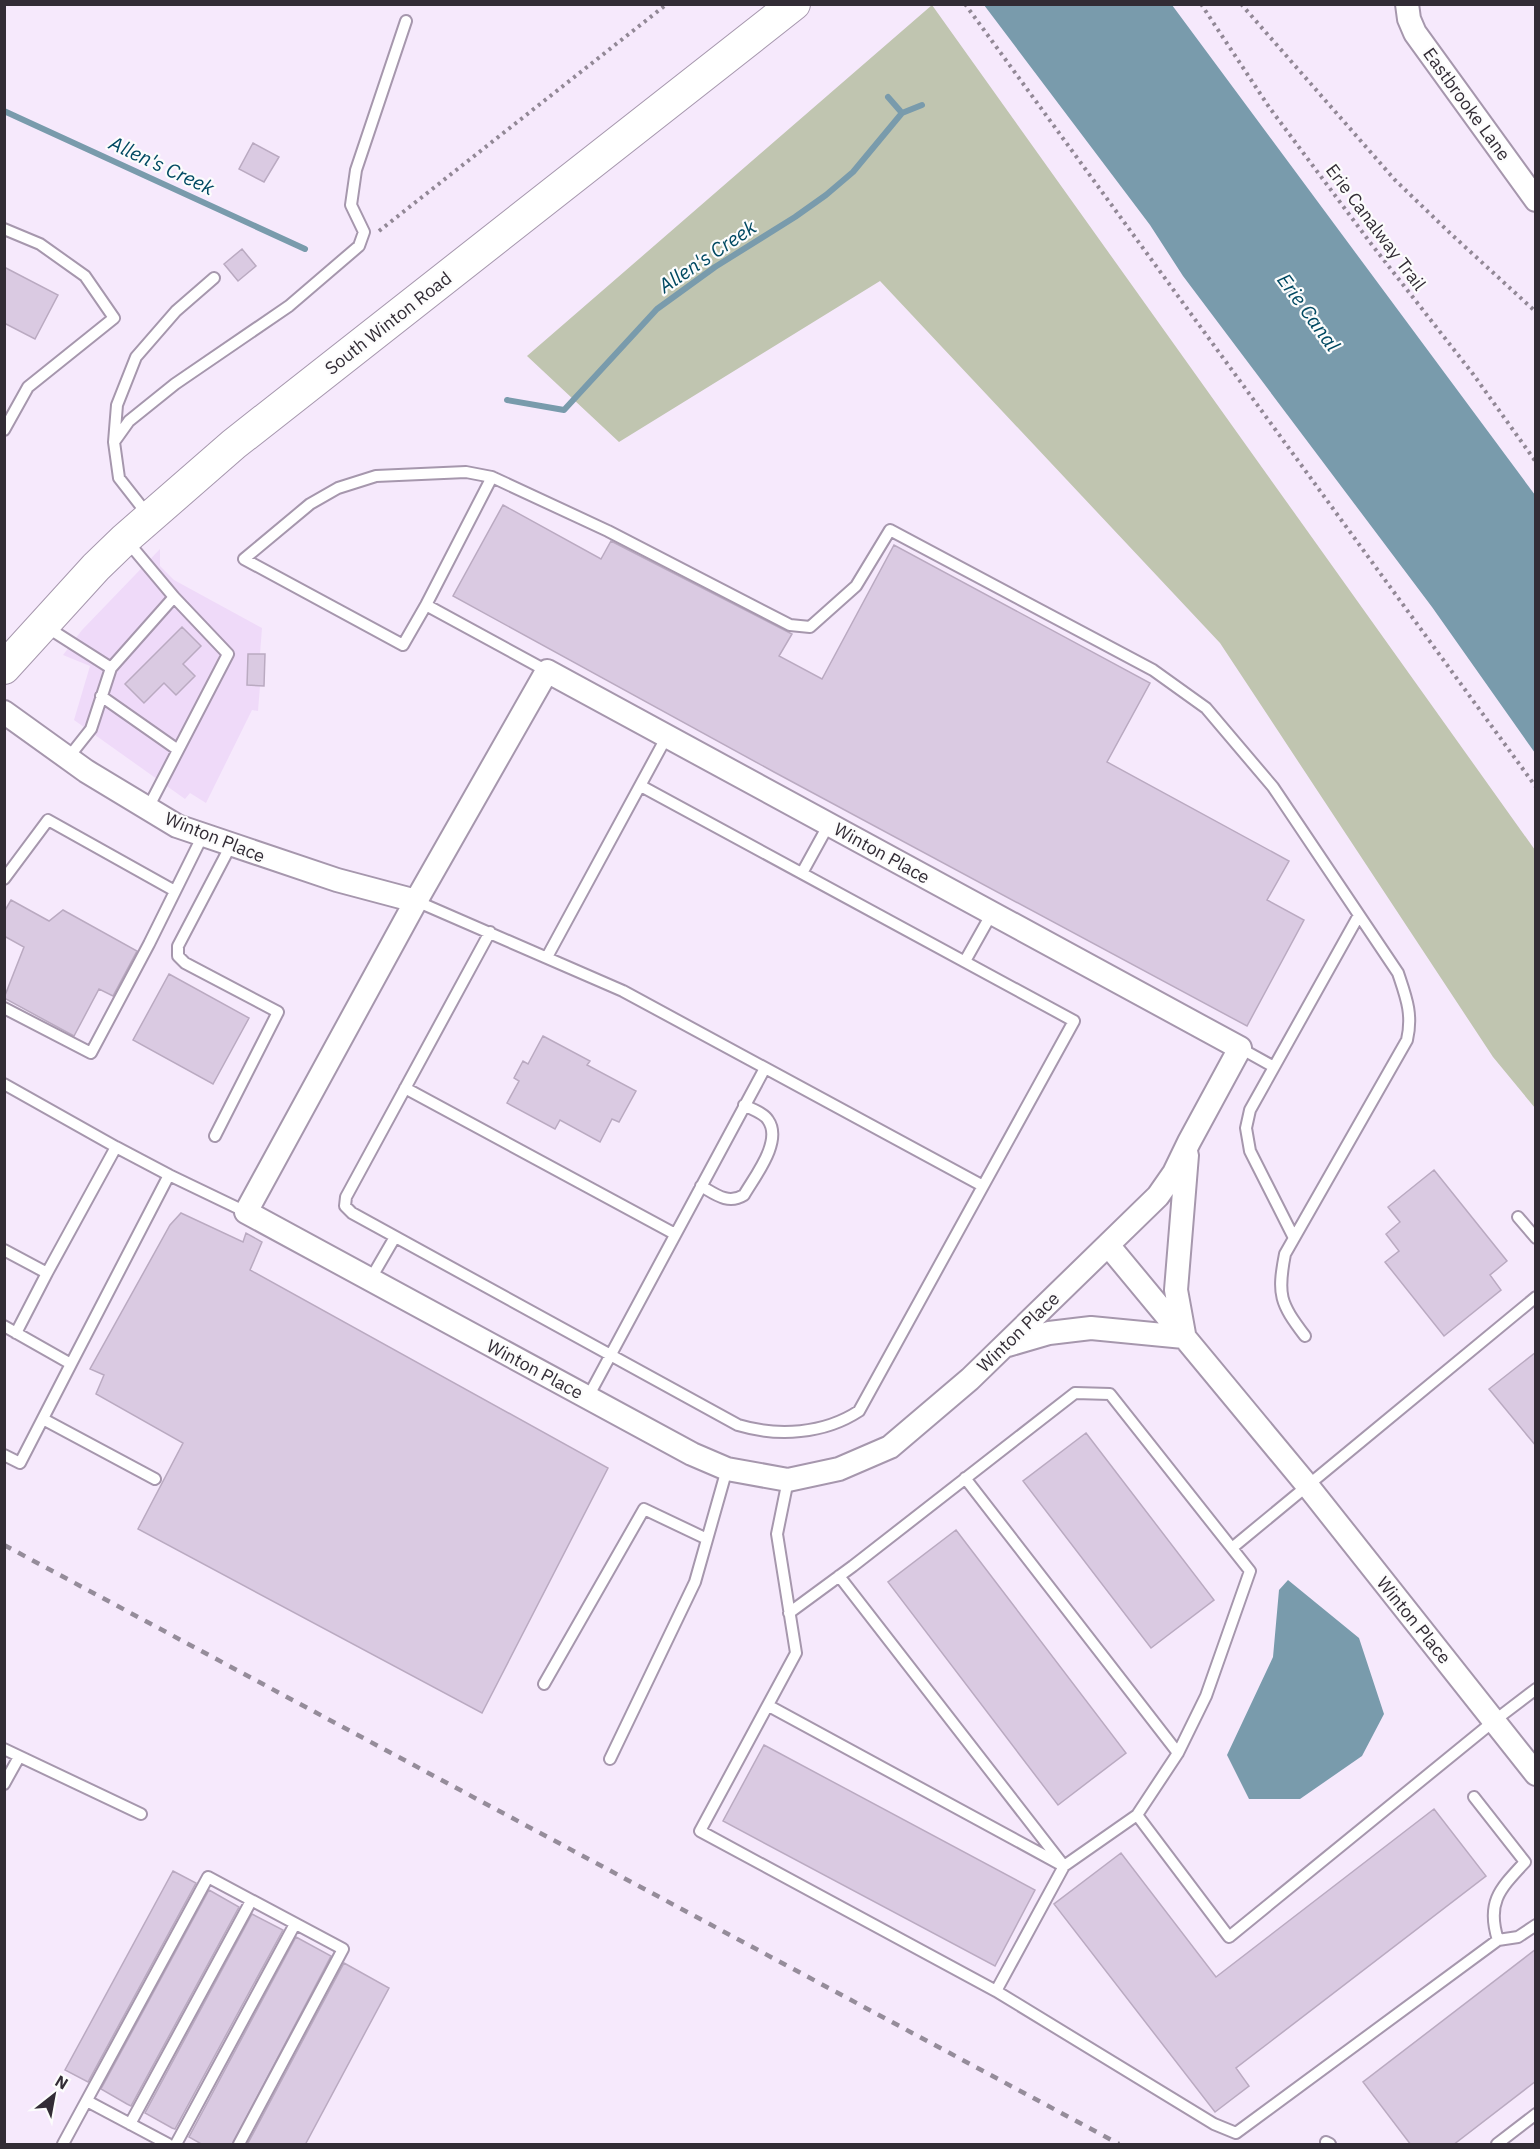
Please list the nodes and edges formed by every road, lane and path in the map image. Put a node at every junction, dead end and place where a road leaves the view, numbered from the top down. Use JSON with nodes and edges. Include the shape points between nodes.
{"nodes":[{"id":1,"x":667,"y":4,"type":"edge"},
{"id":2,"x":794,"y":4,"type":"edge"},
{"id":3,"x":964,"y":4,"type":"edge"},
{"id":4,"x":1201,"y":4,"type":"edge"},
{"id":5,"x":1241,"y":4,"type":"edge"},
{"id":6,"x":1407,"y":4,"type":"edge"},
{"id":7,"x":406,"y":21,"type":"dead end"},
{"id":8,"x":1536,"y":200,"type":"edge"},
{"id":9,"x":4,"y":229,"type":"edge"},
{"id":10,"x":359,"y":246,"type":"junction"},
{"id":11,"x":214,"y":278,"type":"dead end"},
{"id":12,"x":1536,"y":312,"type":"edge"},
{"id":13,"x":4,"y":430,"type":"edge"},
{"id":14,"x":114,"y":442,"type":"junction"},
{"id":15,"x":1536,"y":462,"type":"edge"},
{"id":16,"x":492,"y":477,"type":"junction"},
{"id":17,"x":150,"y":519,"type":"junction"},
{"id":18,"x":125,"y":539,"type":"junction"},
{"id":19,"x":174,"y":597,"type":"junction"},
{"id":20,"x":426,"y":605,"type":"junction"},
{"id":21,"x":44,"y":625,"type":"junction"},
{"id":22,"x":4,"y":668,"type":"edge"},
{"id":23,"x":111,"y":668,"type":"junction"},
{"id":24,"x":547,"y":671,"type":"junction"},
{"id":25,"x":101,"y":696,"type":"junction"},
{"id":26,"x":4,"y":711,"type":"edge"},
{"id":27,"x":668,"y":736,"type":"junction"},
{"id":28,"x":178,"y":750,"type":"junction"},
{"id":29,"x":68,"y":758,"type":"junction"},
{"id":30,"x":641,"y":786,"type":"junction"},
{"id":31,"x":1536,"y":787,"type":"edge"},
{"id":32,"x":148,"y":808,"type":"junction"},
{"id":33,"x":829,"y":824,"type":"junction"},
{"id":34,"x":203,"y":835,"type":"junction"},
{"id":35,"x":231,"y":845,"type":"junction"},
{"id":36,"x":802,"y":873,"type":"junction"},
{"id":37,"x":4,"y":879,"type":"edge"},
{"id":38,"x":176,"y":891,"type":"junction"},
{"id":39,"x":416,"y":901,"type":"junction"},
{"id":40,"x":992,"y":913,"type":"junction"},
{"id":41,"x":1359,"y":915,"type":"junction"},
{"id":42,"x":490,"y":932,"type":"junction"},
{"id":43,"x":547,"y":957,"type":"junction"},
{"id":44,"x":965,"y":961,"type":"junction"},
{"id":45,"x":4,"y":1008,"type":"edge"},
{"id":46,"x":1240,"y":1048,"type":"junction"},
{"id":47,"x":1274,"y":1066,"type":"junction"},
{"id":48,"x":765,"y":1068,"type":"junction"},
{"id":49,"x":4,"y":1084,"type":"edge"},
{"id":50,"x":405,"y":1088,"type":"junction"},
{"id":51,"x":744,"y":1105,"type":"junction"},
{"id":52,"x":216,"y":1136,"type":"dead end"},
{"id":53,"x":1189,"y":1142,"type":"junction"},
{"id":54,"x":116,"y":1147,"type":"junction"},
{"id":55,"x":169,"y":1175,"type":"junction"},
{"id":56,"x":983,"y":1185,"type":"junction"},
{"id":57,"x":701,"y":1186,"type":"junction"},
{"id":58,"x":246,"y":1212,"type":"junction"},
{"id":59,"x":1518,"y":1217,"type":"dead end"},
{"id":60,"x":675,"y":1234,"type":"junction"},
{"id":61,"x":395,"y":1237,"type":"junction"},
{"id":62,"x":1294,"y":1238,"type":"junction"},
{"id":63,"x":1536,"y":1238,"type":"edge"},
{"id":64,"x":1108,"y":1245,"type":"junction"},
{"id":65,"x":4,"y":1250,"type":"edge"},
{"id":66,"x":47,"y":1274,"type":"junction"},
{"id":67,"x":370,"y":1280,"type":"junction"},
{"id":68,"x":1536,"y":1297,"type":"edge"},
{"id":69,"x":4,"y":1326,"type":"edge"},
{"id":70,"x":16,"y":1333,"type":"junction"},
{"id":71,"x":1184,"y":1336,"type":"junction"},
{"id":72,"x":1305,"y":1336,"type":"dead end"},
{"id":73,"x":1005,"y":1346,"type":"junction"},
{"id":74,"x":609,"y":1356,"type":"junction"},
{"id":75,"x":71,"y":1364,"type":"junction"},
{"id":76,"x":588,"y":1397,"type":"junction"},
{"id":77,"x":43,"y":1419,"type":"junction"},
{"id":78,"x":4,"y":1455,"type":"edge"},
{"id":79,"x":728,"y":1469,"type":"junction"},
{"id":80,"x":965,"y":1478,"type":"junction"},
{"id":81,"x":154,"y":1479,"type":"dead end"},
{"id":82,"x":788,"y":1480,"type":"junction"},
{"id":83,"x":1307,"y":1485,"type":"junction"},
{"id":84,"x":707,"y":1539,"type":"junction"},
{"id":85,"x":1232,"y":1548,"type":"junction"},
{"id":86,"x":839,"y":1576,"type":"junction"},
{"id":87,"x":789,"y":1613,"type":"junction"},
{"id":88,"x":544,"y":1684,"type":"dead end"},
{"id":89,"x":1536,"y":1689,"type":"edge"},
{"id":90,"x":769,"y":1706,"type":"junction"},
{"id":91,"x":1494,"y":1721,"type":"junction"},
{"id":92,"x":4,"y":1749,"type":"edge"},
{"id":93,"x":1178,"y":1753,"type":"junction"},
{"id":94,"x":19,"y":1757,"type":"junction"},
{"id":95,"x":610,"y":1759,"type":"dead end"},
{"id":96,"x":1536,"y":1774,"type":"edge"},
{"id":97,"x":4,"y":1784,"type":"edge"},
{"id":98,"x":1474,"y":1797,"type":"dead end"},
{"id":99,"x":141,"y":1814,"type":"dead end"},
{"id":100,"x":1137,"y":1815,"type":"junction"},
{"id":101,"x":1064,"y":1866,"type":"junction"},
{"id":102,"x":251,"y":1901,"type":"junction"},
{"id":103,"x":295,"y":1924,"type":"junction"},
{"id":104,"x":1536,"y":1925,"type":"edge"},
{"id":105,"x":1498,"y":1940,"type":"junction"},
{"id":106,"x":996,"y":1991,"type":"junction"},
{"id":107,"x":87,"y":2101,"type":"junction"},
{"id":108,"x":1536,"y":2114,"type":"edge"},
{"id":109,"x":129,"y":2124,"type":"junction"},
{"id":110,"x":63,"y":2145,"type":"edge"},
{"id":111,"x":168,"y":2145,"type":"edge"},
{"id":112,"x":176,"y":2145,"type":"edge"},
{"id":113,"x":239,"y":2145,"type":"edge"},
{"id":114,"x":1497,"y":2145,"type":"edge"}],
"edges":[{"from":1,"to":10,"type":"path"},
{"from":2,"to":17,"type":"main road","name":"South Winton Road","via":[[234,444]]},
{"from":3,"to":31,"type":"path"},
{"from":4,"to":15,"type":"path","name":"Erie Canalway Trail","via":[[1276,116]]},
{"from":5,"to":12,"type":"path","via":[[1395,180]]},
{"from":6,"to":8,"type":"street","name":"Eastbrooke Lane","via":[[1415,33]]},
{"from":7,"to":10,"type":"lane","via":[[356,170],[351,205],[364,232]]},
{"from":9,"to":13,"type":"lane","via":[[40,244],[85,276],[114,318],[28,387]]},
{"from":10,"to":14,"type":"lane","via":[[289,306],[175,384],[129,421]]},
{"from":11,"to":14,"type":"lane","via":[[176,311],[135,357],[117,405]]},
{"from":14,"to":17,"type":"lane","via":[[119,478]]},
{"from":16,"to":20,"type":"lane"},
{"from":16,"to":20,"type":"lane","via":[[466,472],[376,476],[339,488],[310,504],[244,559],[403,645]]},
{"from":16,"to":41,"type":"lane","via":[[608,531],[790,625],[810,627],[832,609],[856,586],[890,530],[1152,670],[1206,708],[1273,787]]},
{"from":17,"to":18,"type":"main road","name":"South Winton Road"},
{"from":18,"to":19,"type":"lane"},
{"from":18,"to":21,"type":"main road","name":"South Winton Road"},
{"from":19,"to":23,"type":"lane"},
{"from":19,"to":28,"type":"lane","via":[[228,654]]},
{"from":20,"to":24,"type":"lane"},
{"from":21,"to":22,"type":"main road","name":"South Winton Road"},
{"from":21,"to":23,"type":"lane"},
{"from":23,"to":25,"type":"lane"},
{"from":24,"to":27,"type":"street","name":"Winton Place"},
{"from":24,"to":39,"type":"street"},
{"from":25,"to":28,"type":"lane"},
{"from":25,"to":29,"type":"lane","via":[[91,729]]},
{"from":26,"to":29,"type":"street","name":"Winton Place"},
{"from":27,"to":30,"type":"lane"},
{"from":27,"to":33,"type":"street","name":"Winton Place"},
{"from":28,"to":32,"type":"lane"},
{"from":29,"to":32,"type":"street","name":"Winton Place"},
{"from":30,"to":36,"type":"lane"},
{"from":30,"to":43,"type":"lane"},
{"from":32,"to":34,"type":"street","name":"Winton Place","via":[[177,826]]},
{"from":33,"to":36,"type":"lane"},
{"from":33,"to":40,"type":"street","name":"Winton Place"},
{"from":34,"to":35,"type":"street","name":"Winton Place"},
{"from":34,"to":38,"type":"lane"},
{"from":35,"to":39,"type":"street","name":"Winton Place"},
{"from":35,"to":52,"type":"lane","via":[[178,946],[178,956],[278,1012]]},
{"from":36,"to":44,"type":"lane"},
{"from":37,"to":38,"type":"lane","via":[[48,820]]},
{"from":38,"to":45,"type":"lane","via":[[91,1053]]},
{"from":39,"to":42,"type":"lane"},
{"from":39,"to":58,"type":"street"},
{"from":40,"to":44,"type":"lane"},
{"from":40,"to":46,"type":"street","name":"Winton Place"},
{"from":41,"to":47,"type":"lane"},
{"from":41,"to":62,"type":"lane","via":[[1398,973],[1411,1023],[1407,1040]]},
{"from":42,"to":43,"type":"lane"},
{"from":42,"to":50,"type":"lane"},
{"from":43,"to":48,"type":"lane","via":[[623,991]]},
{"from":44,"to":56,"type":"lane","via":[[1074,1021]]},
{"from":46,"to":47,"type":"lane"},
{"from":46,"to":53,"type":"street","name":"Winton Place"},
{"from":47,"to":62,"type":"lane","via":[[1250,1110],[1246,1128],[1250,1151]]},
{"from":48,"to":51,"type":"lane"},
{"from":48,"to":56,"type":"lane"},
{"from":49,"to":54,"type":"lane"},
{"from":50,"to":60,"type":"lane"},
{"from":50,"to":61,"type":"lane","via":[[345,1197],[345,1206],[352,1213]]},
{"from":51,"to":57,"type":"lane"},
{"from":51,"to":57,"type":"lane","via":[[768,1118],[773,1130],[772,1145],[744,1196],[725,1199]]},
{"from":53,"to":64,"type":"street","name":"Winton Place","via":[[1158,1196]]},
{"from":53,"to":71,"type":"street","via":[[1176,1290]]},
{"from":54,"to":55,"type":"lane"},
{"from":54,"to":66,"type":"lane"},
{"from":55,"to":58,"type":"lane"},
{"from":55,"to":75,"type":"lane"},
{"from":56,"to":74,"type":"lane","via":[[859,1411],[843,1421],[818,1429],[758,1431],[738,1425]]},
{"from":57,"to":60,"type":"lane"},
{"from":58,"to":67,"type":"street","name":"Winton Place"},
{"from":59,"to":63,"type":"lane"},
{"from":60,"to":74,"type":"lane"},
{"from":61,"to":67,"type":"lane"},
{"from":61,"to":74,"type":"lane"},
{"from":62,"to":72,"type":"lane","via":[[1285,1254],[1280,1290],[1286,1311]]},
{"from":64,"to":71,"type":"street","name":"Winton Place"},
{"from":64,"to":73,"type":"street","name":"Winton Place"},
{"from":65,"to":66,"type":"lane"},
{"from":66,"to":70,"type":"lane"},
{"from":67,"to":76,"type":"street","name":"Winton Place"},
{"from":68,"to":83,"type":"lane"},
{"from":69,"to":70,"type":"lane"},
{"from":70,"to":75,"type":"lane"},
{"from":71,"to":73,"type":"street","via":[[1090,1328],[1049,1333]]},
{"from":71,"to":83,"type":"street","name":"Winton Place"},
{"from":73,"to":82,"type":"street","name":"Winton Place","via":[[890,1447],[839,1469]]},
{"from":74,"to":76,"type":"lane"},
{"from":75,"to":77,"type":"lane"},
{"from":76,"to":79,"type":"street","name":"Winton Place"},
{"from":77,"to":78,"type":"lane","via":[[20,1463]]},
{"from":77,"to":81,"type":"lane"},
{"from":79,"to":82,"type":"street","name":"Winton Place"},
{"from":79,"to":84,"type":"lane"},
{"from":80,"to":85,"type":"lane","via":[[1075,1393],[1110,1394]]},
{"from":80,"to":86,"type":"lane"},
{"from":80,"to":93,"type":"lane"},
{"from":82,"to":87,"type":"lane","via":[[777,1534]]},
{"from":83,"to":85,"type":"lane"},
{"from":83,"to":91,"type":"street","name":"Winton Place"},
{"from":84,"to":88,"type":"lane","via":[[644,1509]]},
{"from":84,"to":95,"type":"lane","via":[[695,1582]]},
{"from":85,"to":93,"type":"lane","via":[[1250,1571],[1206,1696]]},
{"from":86,"to":87,"type":"lane"},
{"from":86,"to":101,"type":"lane"},
{"from":87,"to":90,"type":"lane","via":[[795,1653]]},
{"from":89,"to":91,"type":"lane"},
{"from":90,"to":101,"type":"lane"},
{"from":90,"to":106,"type":"lane","via":[[700,1832]]},
{"from":91,"to":96,"type":"street","name":"Winton Place"},
{"from":91,"to":100,"type":"lane","via":[[1229,1937]]},
{"from":92,"to":94,"type":"lane"},
{"from":93,"to":100,"type":"lane"},
{"from":94,"to":97,"type":"lane"},
{"from":94,"to":99,"type":"lane"},
{"from":98,"to":105,"type":"lane","via":[[1525,1862],[1504,1887],[1492,1912]]},
{"from":100,"to":101,"type":"lane"},
{"from":101,"to":106,"type":"lane"},
{"from":102,"to":103,"type":"lane"},
{"from":102,"to":107,"type":"lane","via":[[208,1877]]},
{"from":102,"to":109,"type":"lane"},
{"from":103,"to":112,"type":"lane"},
{"from":103,"to":113,"type":"lane","via":[[343,1949]]},
{"from":104,"to":105,"type":"lane","via":[[1518,1937]]},
{"from":105,"to":106,"type":"lane","via":[[1236,2133],[1214,2124]]},
{"from":107,"to":109,"type":"lane"},
{"from":107,"to":110,"type":"lane"},
{"from":108,"to":114,"type":"lane"},
{"from":109,"to":111,"type":"lane"}]}
